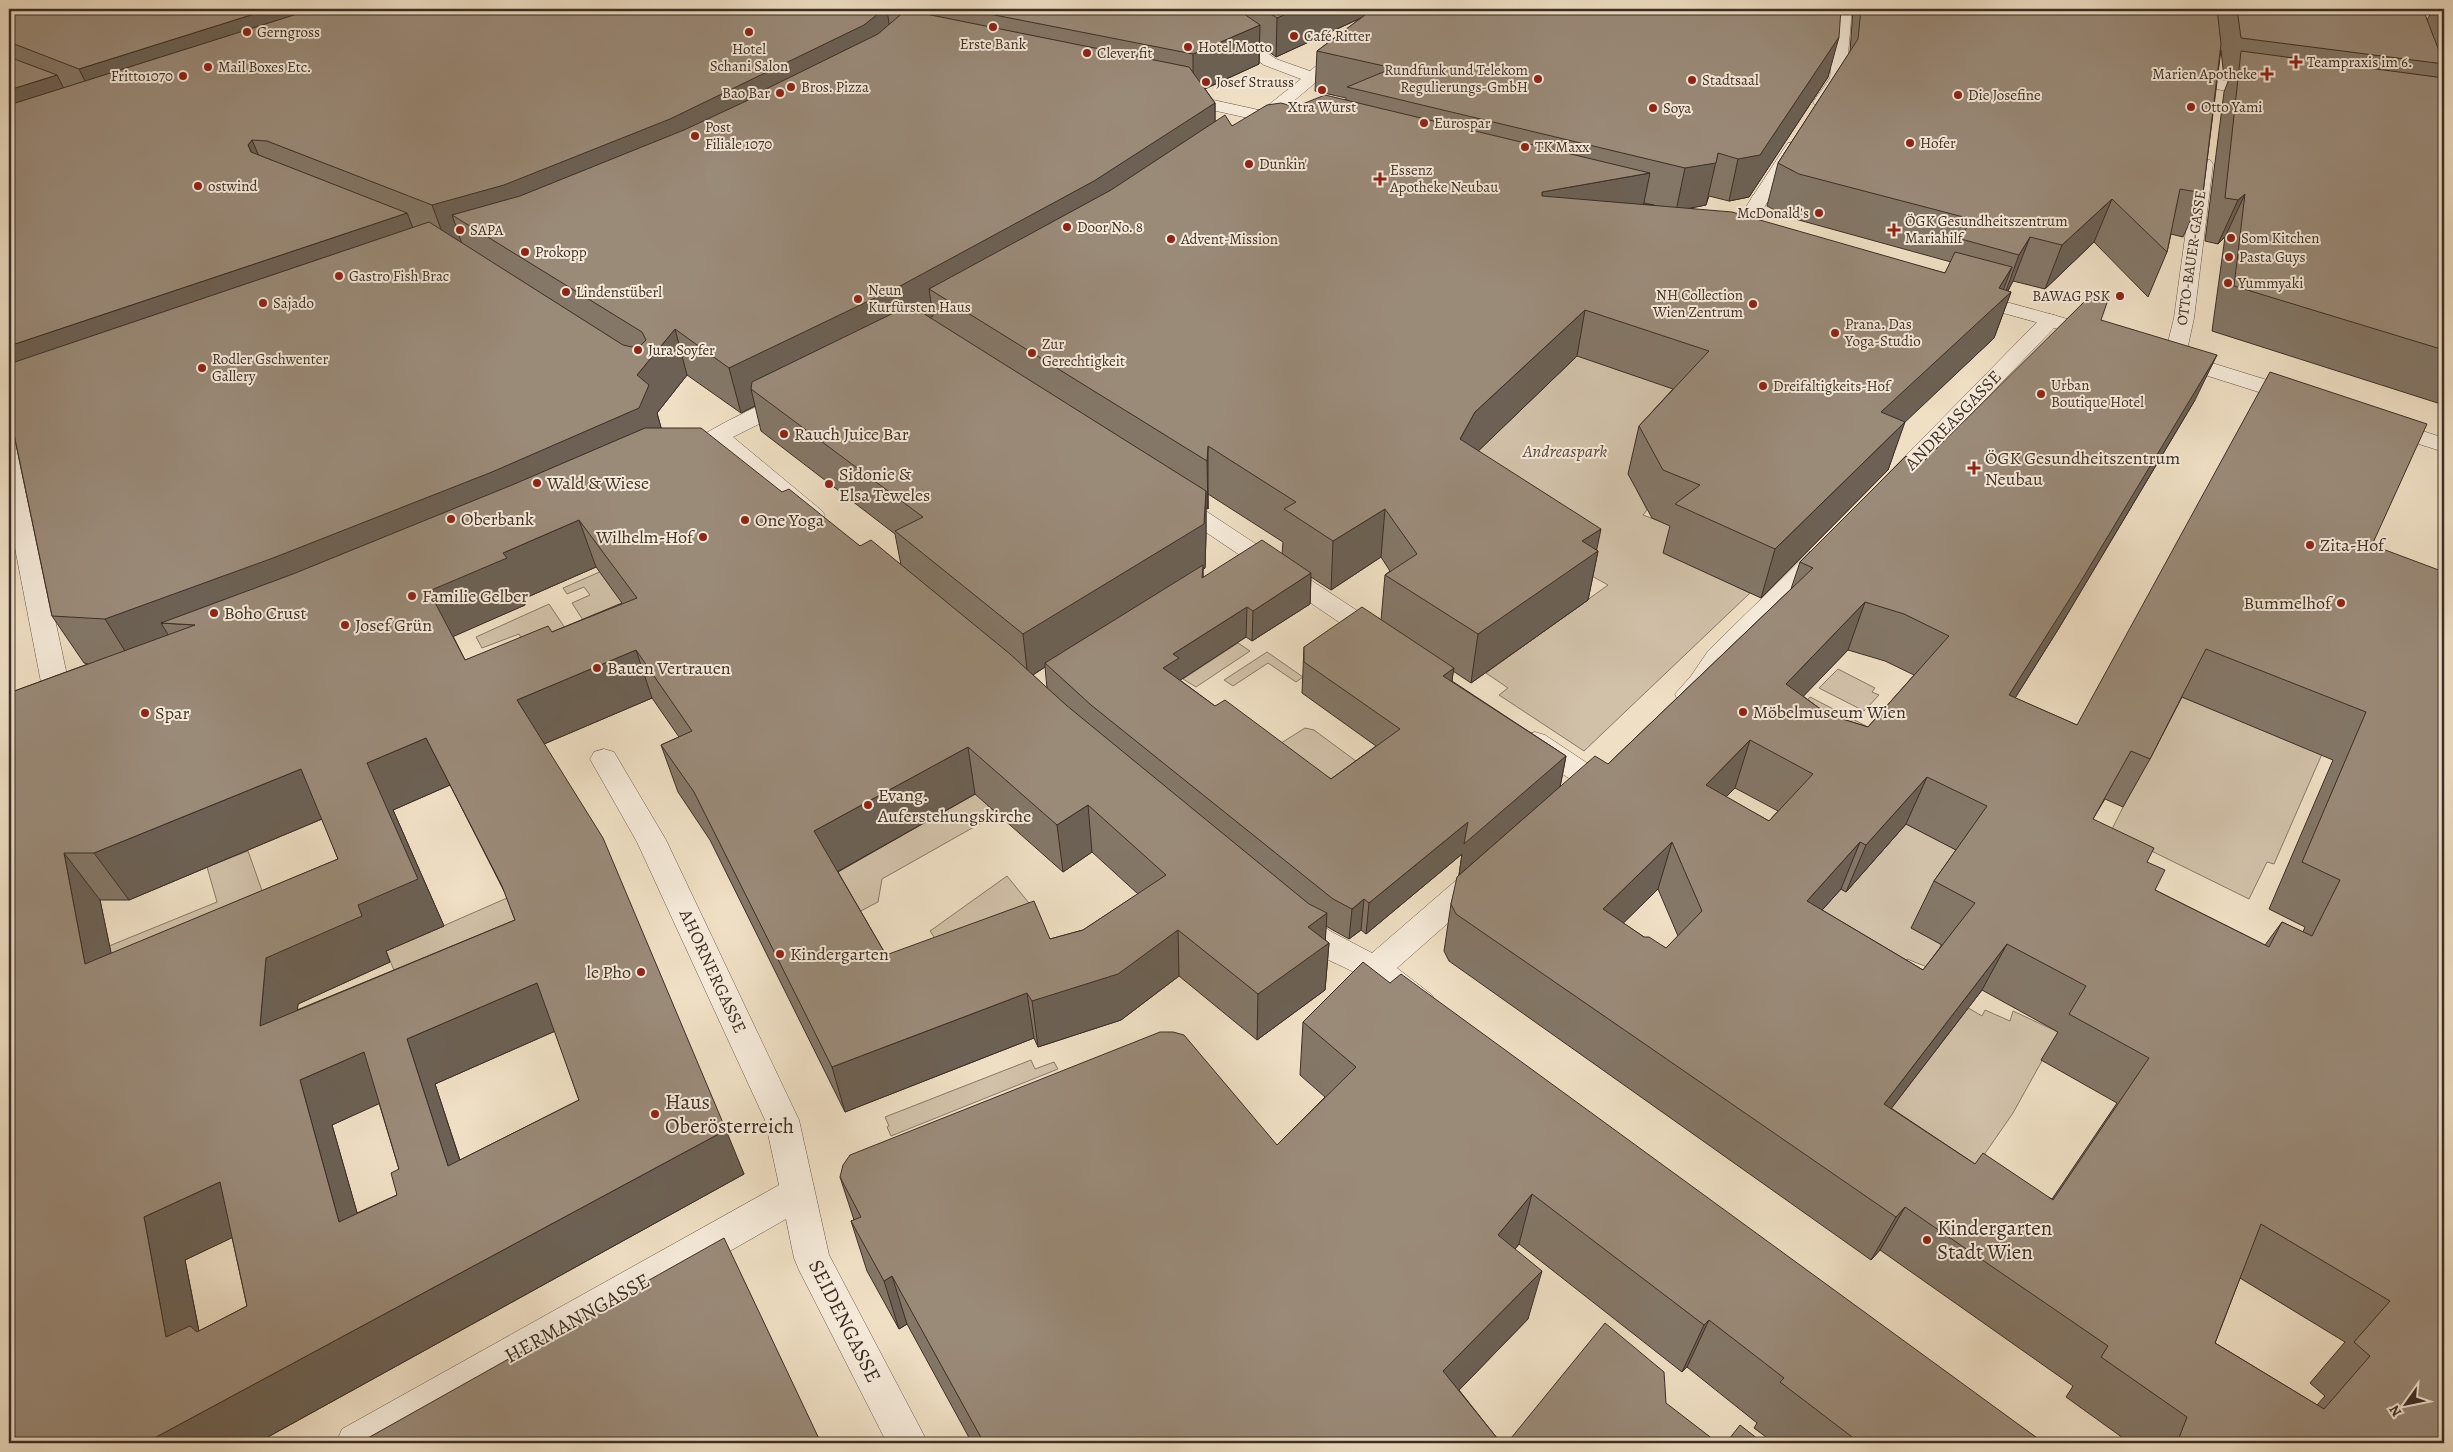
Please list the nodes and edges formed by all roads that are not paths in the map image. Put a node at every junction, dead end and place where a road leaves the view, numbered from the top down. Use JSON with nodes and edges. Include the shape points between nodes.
{"nodes":[{"id":1,"x":1196,"y":9,"type":"edge"},
{"id":2,"x":1395,"y":9,"type":"edge"},
{"id":3,"x":1844,"y":9,"type":"edge"},
{"id":4,"x":1312,"y":77,"type":"junction"},
{"id":5,"x":2282,"y":93,"type":"edge"},
{"id":6,"x":1164,"y":95,"type":"edge"},
{"id":7,"x":2212,"y":103,"type":"edge"},
{"id":8,"x":1264,"y":116,"type":"junction"},
{"id":9,"x":1811,"y":120,"type":"edge"},
{"id":10,"x":1303,"y":125,"type":"edge"},
{"id":11,"x":1801,"y":136,"type":"edge"},
{"id":12,"x":1239,"y":138,"type":"edge"},
{"id":13,"x":2206,"y":142,"type":"edge"},
{"id":14,"x":1720,"y":229,"type":"edge"},
{"id":15,"x":1738,"y":234,"type":"junction"},
{"id":16,"x":1757,"y":239,"type":"edge"},
{"id":17,"x":1956,"y":294,"type":"edge"},
{"id":18,"x":2050,"y":320,"type":"junction"},
{"id":19,"x":2114,"y":339,"type":"edge"},
{"id":20,"x":813,"y":388,"type":"edge"},
{"id":21,"x":2313,"y":402,"type":"edge"},
{"id":22,"x":15,"y":408,"type":"edge"},
{"id":23,"x":2369,"y":421,"type":"edge"},
{"id":24,"x":718,"y":436,"type":"junction"},
{"id":25,"x":2444,"y":445,"type":"edge"},
{"id":26,"x":678,"y":455,"type":"edge"},
{"id":27,"x":1153,"y":487,"type":"edge"},
{"id":28,"x":1875,"y":500,"type":"edge"},
{"id":29,"x":827,"y":527,"type":"edge"},
{"id":30,"x":1834,"y":543,"type":"edge"},
{"id":31,"x":1252,"y":551,"type":"junction"},
{"id":32,"x":1227,"y":567,"type":"edge"},
{"id":33,"x":1399,"y":651,"type":"edge"},
{"id":34,"x":1668,"y":713,"type":"edge"},
{"id":35,"x":34,"y":717,"type":"edge"},
{"id":36,"x":1512,"y":727,"type":"edge"},
{"id":37,"x":604,"y":759,"type":"dead end"},
{"id":38,"x":1569,"y":800,"type":"edge"},
{"id":39,"x":1502,"y":859,"type":"edge"},
{"id":40,"x":1281,"y":909,"type":"edge"},
{"id":41,"x":1375,"y":969,"type":"junction"},
{"id":42,"x":1443,"y":1020,"type":"edge"},
{"id":43,"x":798,"y":1193,"type":"junction"},
{"id":44,"x":356,"y":1443,"type":"edge"},
{"id":45,"x":908,"y":1443,"type":"edge"}],
"edges":[{"from":1,"to":4,"type":"street","via":[[1270,62]]},
{"from":2,"to":4,"type":"street"},
{"from":3,"to":9,"type":"street","via":[[1838,78]]},
{"from":4,"to":8,"type":"street"},
{"from":5,"to":7,"type":"street","via":[[2213,75]]},
{"from":6,"to":8,"type":"street"},
{"from":8,"to":10,"type":"street"},
{"from":8,"to":12,"type":"street"},
{"from":11,"to":15,"type":"street"},
{"from":13,"to":21,"type":"street","name":"OTTO-BAUER-GASSE","via":[[2184,318],[2166,355]]},
{"from":14,"to":15,"type":"street"},
{"from":15,"to":16,"type":"street"},
{"from":17,"to":18,"type":"street"},
{"from":18,"to":19,"type":"street"},
{"from":18,"to":28,"type":"street","name":"ANDREASGASSE"},
{"from":20,"to":24,"type":"street"},
{"from":22,"to":35,"type":"street","via":[[22,463],[13,478],[69,704]]},
{"from":23,"to":25,"type":"street"},
{"from":24,"to":26,"type":"street"},
{"from":24,"to":29,"type":"street"},
{"from":27,"to":31,"type":"street"},
{"from":30,"to":34,"type":"street","via":[[1717,657],[1700,683]]},
{"from":31,"to":32,"type":"street"},
{"from":31,"to":33,"type":"street"},
{"from":36,"to":38,"type":"street","via":[[1602,771]]},
{"from":37,"to":43,"type":"street","name":"AHORNERGASSE","via":[[651,840],[782,1120]]},
{"from":39,"to":41,"type":"street"},
{"from":40,"to":41,"type":"street","via":[[1319,940]]},
{"from":41,"to":42,"type":"street"},
{"from":43,"to":44,"type":"street","name":"HERMANNGASSE"},
{"from":43,"to":45,"type":"street","name":"SEIDENGASSE","via":[[812,1258]]}]}
